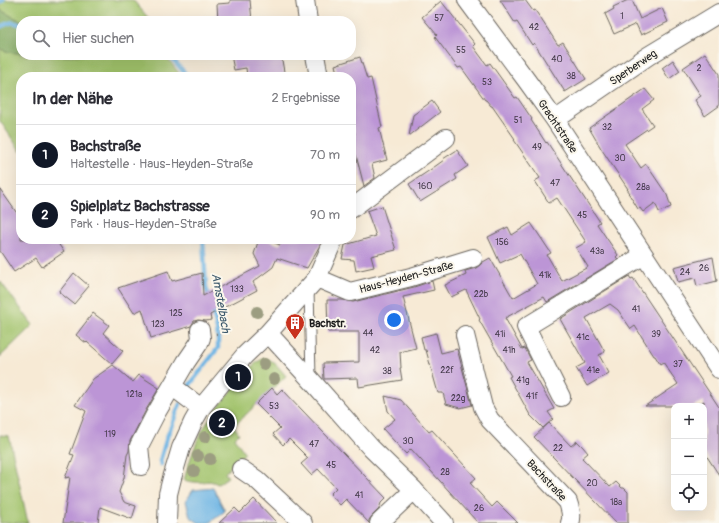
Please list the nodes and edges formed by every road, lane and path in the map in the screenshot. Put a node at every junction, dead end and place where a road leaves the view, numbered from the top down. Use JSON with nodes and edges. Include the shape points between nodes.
{"nodes":[{"id":1,"x":305,"y":0,"type":"edge"},
{"id":2,"x":467,"y":0,"type":"edge"},
{"id":3,"x":307,"y":16,"type":"edge"},
{"id":4,"x":717,"y":18,"type":"edge"},
{"id":5,"x":316,"y":60,"type":"edge"},
{"id":6,"x":318,"y":72,"type":"edge"},
{"id":7,"x":555,"y":120,"type":"junction"},
{"id":8,"x":446,"y":138,"type":"dead end"},
{"id":9,"x":356,"y":205,"type":"edge"},
{"id":10,"x":332,"y":244,"type":"edge"},
{"id":11,"x":644,"y":255,"type":"junction"},
{"id":12,"x":473,"y":258,"type":"dead end"},
{"id":13,"x":314,"y":282,"type":"junction"},
{"id":14,"x":200,"y":330,"type":"dead end"},
{"id":15,"x":231,"y":330,"type":"dead end"},
{"id":16,"x":220,"y":333,"type":"dead end"},
{"id":17,"x":268,"y":334,"type":"junction"},
{"id":18,"x":465,"y":335,"type":"dead end"},
{"id":19,"x":719,"y":369,"type":"edge"},
{"id":20,"x":311,"y":380,"type":"junction"},
{"id":21,"x":186,"y":396,"type":"junction"},
{"id":22,"x":561,"y":397,"type":"dead end"},
{"id":23,"x":141,"y":466,"type":"dead end"},
{"id":24,"x":241,"y":469,"type":"dead end"},
{"id":25,"x":414,"y":490,"type":"junction"},
{"id":26,"x":167,"y":523,"type":"edge"},
{"id":27,"x":303,"y":523,"type":"edge"},
{"id":28,"x":379,"y":523,"type":"edge"},
{"id":29,"x":444,"y":523,"type":"edge"},
{"id":30,"x":570,"y":523,"type":"edge"}],
"edges":[{"from":1,"to":3,"type":"street"},
{"from":2,"to":7,"type":"street","name":"Grachtstraße"},
{"from":4,"to":7,"type":"street","name":"Sperberweg","via":[[648,56]]},
{"from":5,"to":6,"type":"street"},
{"from":7,"to":11,"type":"street","name":"Grachtstraße"},
{"from":8,"to":9,"type":"street"},
{"from":10,"to":13,"type":"street"},
{"from":11,"to":19,"type":"street","name":"Grachtstraße"},
{"from":11,"to":22,"type":"street","via":[[526,327]]},
{"from":12,"to":13,"type":"street","name":"Haus-Heyden-Straße","via":[[350,292]]},
{"from":13,"to":17,"type":"street"},
{"from":13,"to":20,"type":"lane"},
{"from":14,"to":21,"type":"street","via":[[201,338]]},
{"from":15,"to":16,"type":"path"},
{"from":17,"to":20,"type":"street"},
{"from":17,"to":21,"type":"street","via":[[244,356]]},
{"from":18,"to":30,"type":"street","name":"Bachstraße","via":[[484,407],[490,420],[568,502],[571,511]]},
{"from":20,"to":25,"type":"street","via":[[371,448]]},
{"from":21,"to":23,"type":"street","via":[[155,415],[139,446]]},
{"from":21,"to":26,"type":"street","via":[[193,422],[181,448],[172,478],[168,494]]},
{"from":24,"to":27,"type":"street","via":[[257,480]]},
{"from":25,"to":28,"type":"street"},
{"from":25,"to":29,"type":"street"}]}
